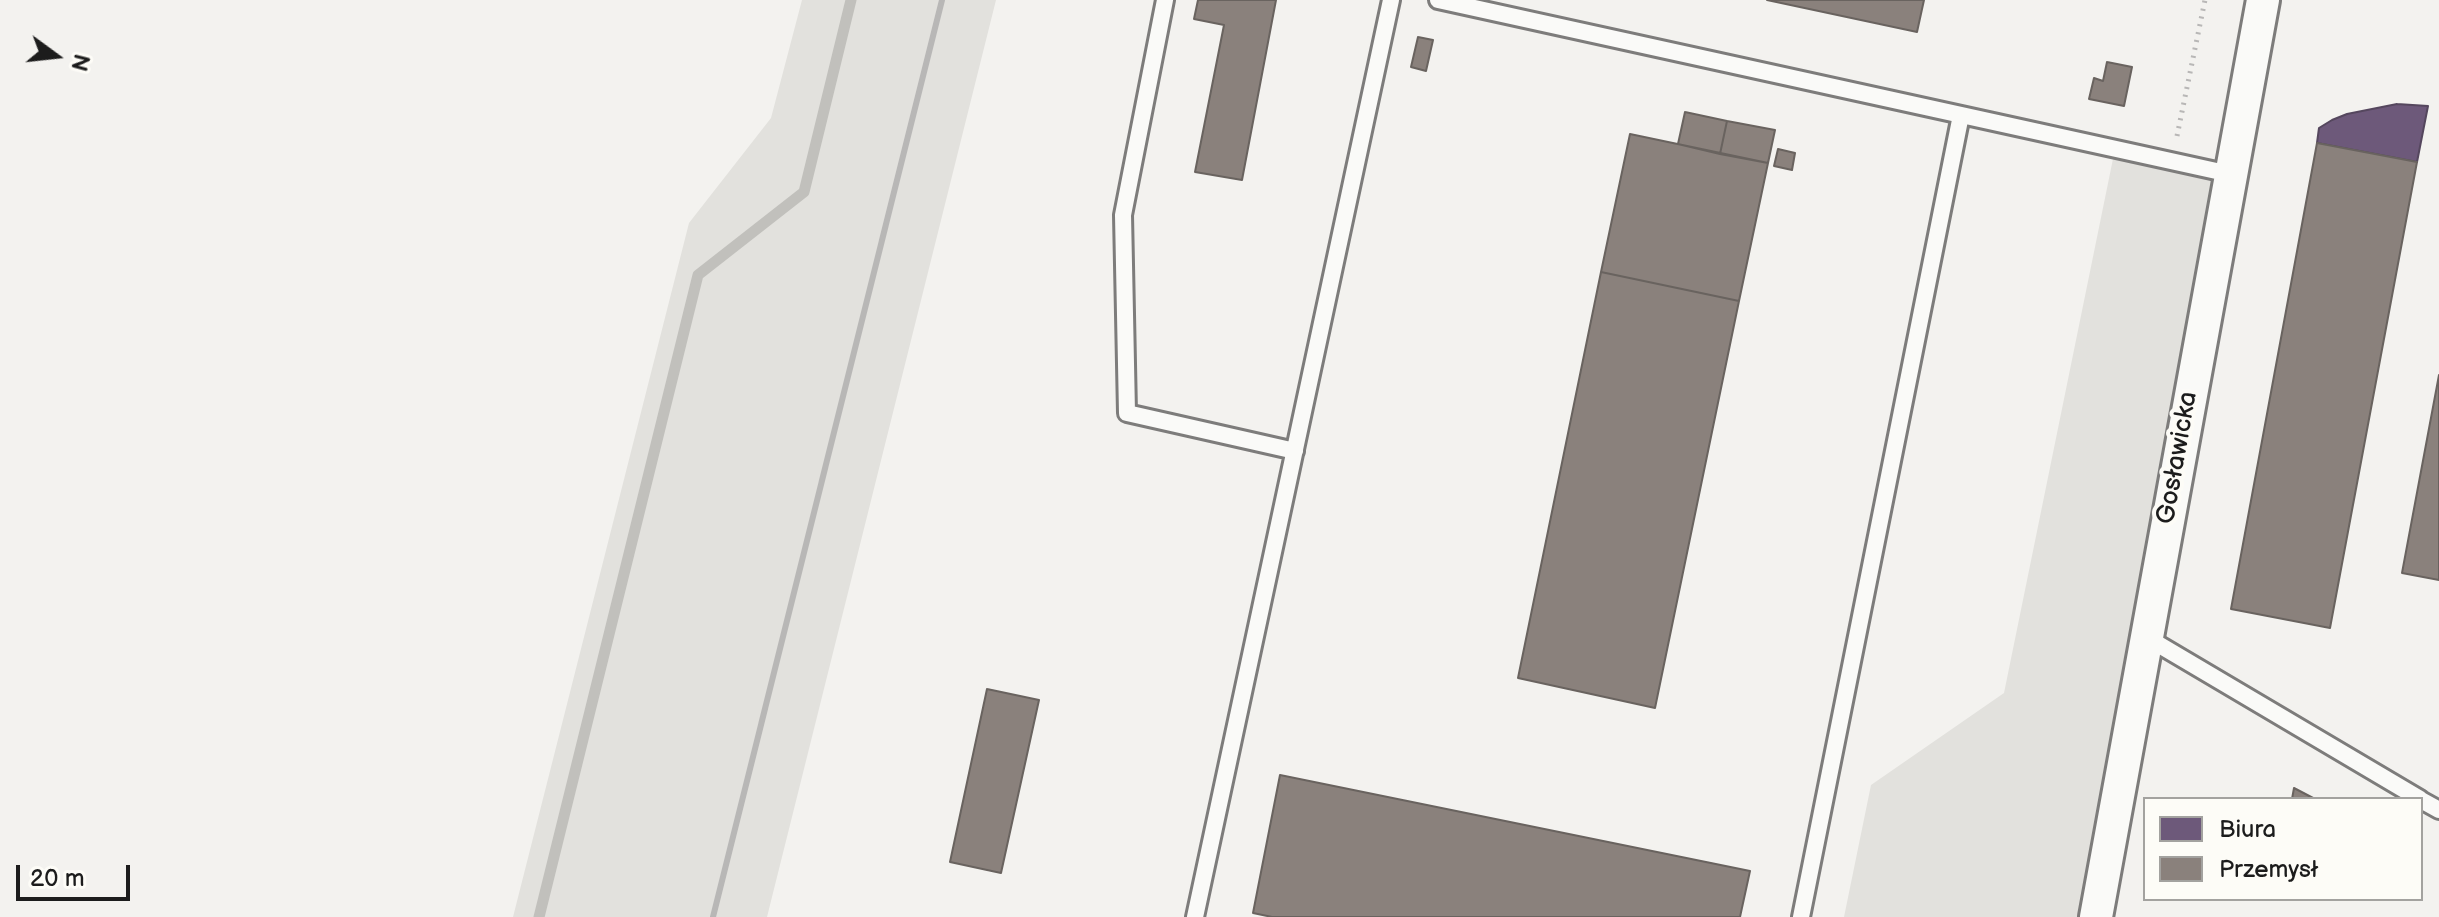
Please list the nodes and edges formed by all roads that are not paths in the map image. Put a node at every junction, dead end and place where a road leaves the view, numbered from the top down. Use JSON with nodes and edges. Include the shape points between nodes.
{"nodes":[{"id":1,"x":1165,"y":0,"type":"edge"},
{"id":2,"x":1391,"y":0,"type":"edge"},
{"id":3,"x":1438,"y":0,"type":"edge"},
{"id":4,"x":2263,"y":0,"type":"edge"},
{"id":5,"x":1961,"y":115,"type":"junction"},
{"id":6,"x":2230,"y":174,"type":"junction"},
{"id":7,"x":1295,"y":451,"type":"junction"},
{"id":8,"x":2146,"y":637,"type":"junction"},
{"id":9,"x":2417,"y":797,"type":"edge"},
{"id":10,"x":1195,"y":917,"type":"edge"},
{"id":11,"x":1801,"y":917,"type":"edge"},
{"id":12,"x":2096,"y":917,"type":"edge"}],
"edges":[{"from":1,"to":7,"type":"lane","via":[[1123,215],[1127,413]]},
{"from":2,"to":7,"type":"lane"},
{"from":3,"to":5,"type":"lane"},
{"from":4,"to":6,"type":"street","name":"Gosławicka"},
{"from":5,"to":6,"type":"lane"},
{"from":5,"to":11,"type":"lane"},
{"from":6,"to":8,"type":"street","name":"Gosławicka"},
{"from":7,"to":10,"type":"lane"},
{"from":8,"to":9,"type":"lane"},
{"from":8,"to":12,"type":"street","name":"Gosławicka"}]}
